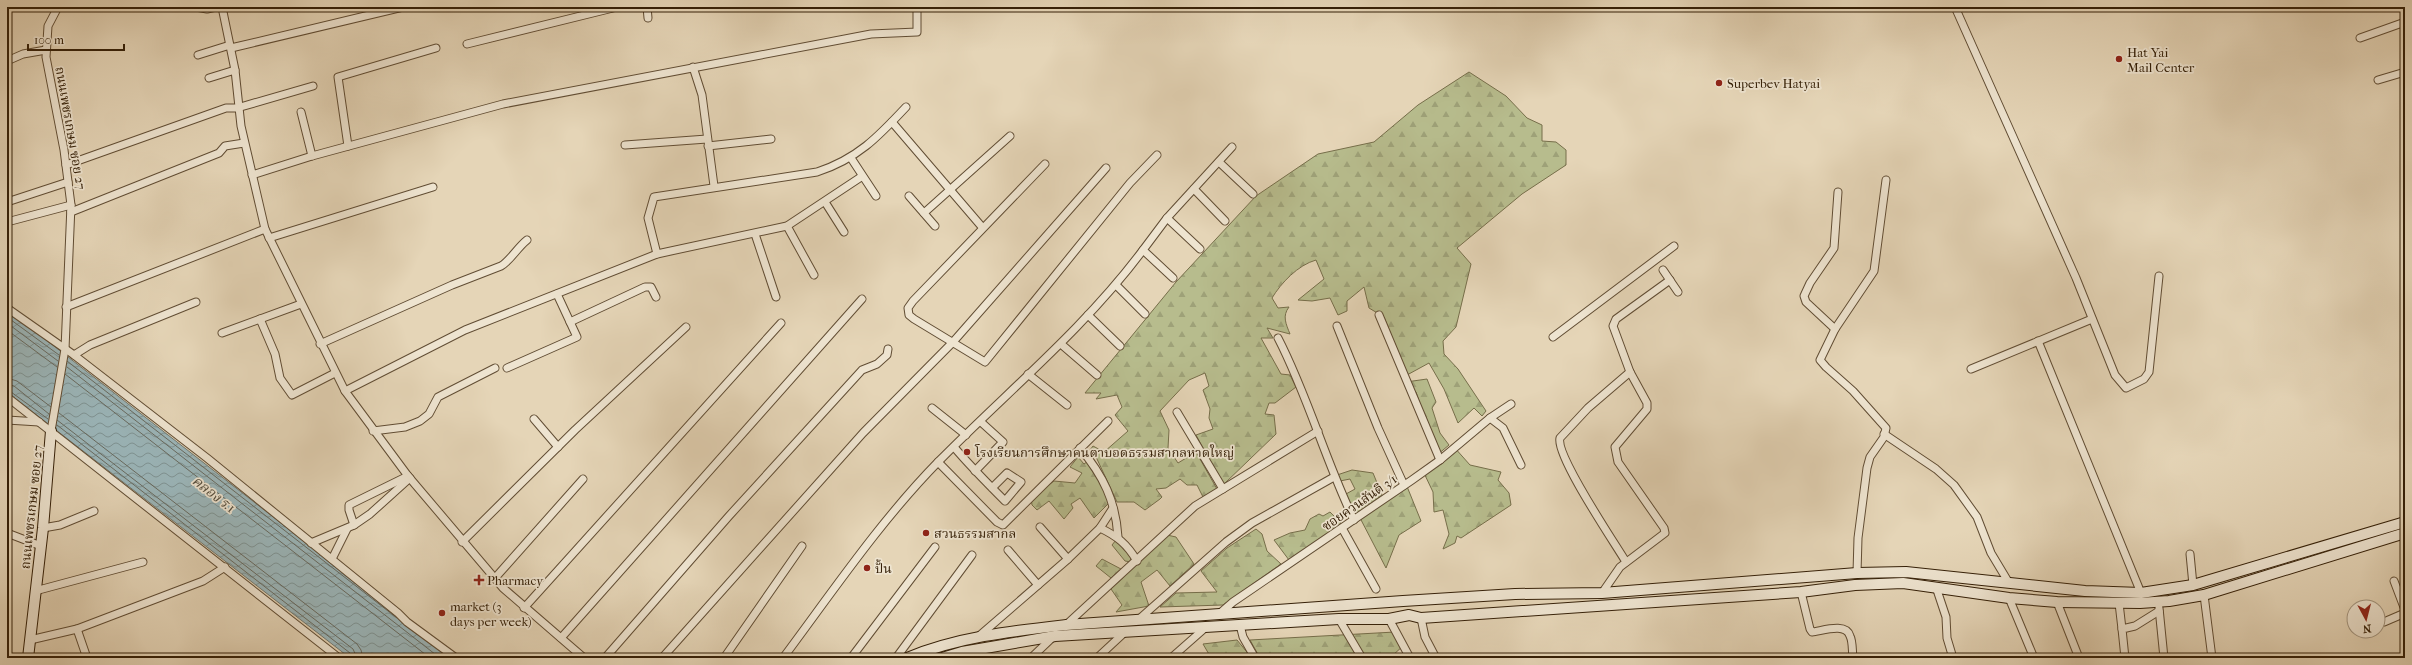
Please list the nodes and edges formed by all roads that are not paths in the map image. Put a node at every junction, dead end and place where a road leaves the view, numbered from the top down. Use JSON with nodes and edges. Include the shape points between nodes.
{"nodes":[{"id":1,"x":58,"y":7,"type":"edge"},
{"id":2,"x":196,"y":7,"type":"edge"},
{"id":3,"x":216,"y":7,"type":"edge"},
{"id":4,"x":222,"y":7,"type":"edge"},
{"id":5,"x":403,"y":7,"type":"edge"},
{"id":6,"x":617,"y":7,"type":"edge"},
{"id":7,"x":647,"y":7,"type":"edge"},
{"id":8,"x":917,"y":7,"type":"edge"},
{"id":9,"x":1955,"y":7,"type":"edge"},
{"id":10,"x":648,"y":18,"type":"dead end"},
{"id":11,"x":2405,"y":22,"type":"edge"},
{"id":12,"x":2360,"y":38,"type":"dead end"},
{"id":13,"x":467,"y":44,"type":"dead end"},
{"id":14,"x":231,"y":47,"type":"junction"},
{"id":15,"x":436,"y":48,"type":"dead end"},
{"id":16,"x":46,"y":50,"type":"junction"},
{"id":17,"x":198,"y":55,"type":"dead end"},
{"id":18,"x":7,"y":61,"type":"edge"},
{"id":19,"x":694,"y":67,"type":"junction"},
{"id":20,"x":235,"y":70,"type":"junction"},
{"id":21,"x":2405,"y":72,"type":"edge"},
{"id":22,"x":209,"y":78,"type":"dead end"},
{"id":23,"x":2378,"y":80,"type":"dead end"},
{"id":24,"x":313,"y":86,"type":"dead end"},
{"id":25,"x":906,"y":107,"type":"dead end"},
{"id":26,"x":237,"y":108,"type":"junction"},
{"id":27,"x":301,"y":112,"type":"dead end"},
{"id":28,"x":892,"y":122,"type":"junction"},
{"id":29,"x":1010,"y":136,"type":"dead end"},
{"id":30,"x":771,"y":139,"type":"dead end"},
{"id":31,"x":707,"y":142,"type":"junction"},
{"id":32,"x":244,"y":144,"type":"junction"},
{"id":33,"x":625,"y":145,"type":"dead end"},
{"id":34,"x":348,"y":146,"type":"junction"},
{"id":35,"x":1232,"y":147,"type":"dead end"},
{"id":36,"x":1157,"y":155,"type":"dead end"},
{"id":37,"x":312,"y":156,"type":"junction"},
{"id":38,"x":851,"y":158,"type":"junction"},
{"id":39,"x":1219,"y":162,"type":"junction"},
{"id":40,"x":1045,"y":164,"type":"dead end"},
{"id":41,"x":66,"y":165,"type":"junction"},
{"id":42,"x":1106,"y":168,"type":"dead end"},
{"id":43,"x":252,"y":175,"type":"junction"},
{"id":44,"x":861,"y":177,"type":"junction"},
{"id":45,"x":1886,"y":180,"type":"dead end"},
{"id":46,"x":68,"y":182,"type":"junction"},
{"id":47,"x":714,"y":186,"type":"junction"},
{"id":48,"x":433,"y":187,"type":"dead end"},
{"id":49,"x":951,"y":189,"type":"junction"},
{"id":50,"x":1194,"y":189,"type":"junction"},
{"id":51,"x":1838,"y":192,"type":"dead end"},
{"id":52,"x":1253,"y":194,"type":"dead end"},
{"id":53,"x":876,"y":196,"type":"dead end"},
{"id":54,"x":909,"y":196,"type":"dead end"},
{"id":55,"x":7,"y":202,"type":"edge"},
{"id":56,"x":825,"y":202,"type":"junction"},
{"id":57,"x":71,"y":208,"type":"junction"},
{"id":58,"x":924,"y":213,"type":"junction"},
{"id":59,"x":1167,"y":218,"type":"junction"},
{"id":60,"x":1225,"y":221,"type":"dead end"},
{"id":61,"x":7,"y":222,"type":"edge"},
{"id":62,"x":787,"y":226,"type":"junction"},
{"id":63,"x":935,"y":226,"type":"dead end"},
{"id":64,"x":982,"y":227,"type":"junction"},
{"id":65,"x":265,"y":229,"type":"junction"},
{"id":66,"x":844,"y":232,"type":"dead end"},
{"id":67,"x":755,"y":234,"type":"junction"},
{"id":68,"x":269,"y":238,"type":"junction"},
{"id":69,"x":527,"y":240,"type":"dead end"},
{"id":70,"x":1674,"y":246,"type":"dead end"},
{"id":71,"x":1200,"y":249,"type":"dead end"},
{"id":72,"x":1143,"y":250,"type":"junction"},
{"id":73,"x":657,"y":254,"type":"junction"},
{"id":74,"x":1663,"y":270,"type":"dead end"},
{"id":75,"x":814,"y":275,"type":"dead end"},
{"id":76,"x":2159,"y":276,"type":"dead end"},
{"id":77,"x":1173,"y":278,"type":"dead end"},
{"id":78,"x":1670,"y":280,"type":"junction"},
{"id":79,"x":1116,"y":286,"type":"junction"},
{"id":80,"x":1678,"y":292,"type":"dead end"},
{"id":81,"x":557,"y":294,"type":"junction"},
{"id":82,"x":656,"y":297,"type":"dead end"},
{"id":83,"x":776,"y":297,"type":"dead end"},
{"id":84,"x":862,"y":299,"type":"dead end"},
{"id":85,"x":196,"y":302,"type":"dead end"},
{"id":86,"x":301,"y":304,"type":"junction"},
{"id":87,"x":66,"y":307,"type":"junction"},
{"id":88,"x":7,"y":308,"type":"edge"},
{"id":89,"x":1145,"y":314,"type":"dead end"},
{"id":90,"x":1088,"y":315,"type":"junction"},
{"id":91,"x":1379,"y":315,"type":"dead end"},
{"id":92,"x":260,"y":318,"type":"junction"},
{"id":93,"x":2092,"y":319,"type":"junction"},
{"id":94,"x":570,"y":322,"type":"junction"},
{"id":95,"x":781,"y":323,"type":"dead end"},
{"id":96,"x":1337,"y":326,"type":"dead end"},
{"id":97,"x":686,"y":327,"type":"dead end"},
{"id":98,"x":1835,"y":330,"type":"junction"},
{"id":99,"x":222,"y":333,"type":"dead end"},
{"id":100,"x":1553,"y":337,"type":"dead end"},
{"id":101,"x":1278,"y":338,"type":"dead end"},
{"id":102,"x":2038,"y":341,"type":"junction"},
{"id":103,"x":953,"y":342,"type":"junction"},
{"id":104,"x":320,"y":344,"type":"junction"},
{"id":105,"x":1061,"y":344,"type":"junction"},
{"id":106,"x":1120,"y":346,"type":"dead end"},
{"id":107,"x":888,"y":349,"type":"dead end"},
{"id":108,"x":65,"y":351,"type":"junction"},
{"id":109,"x":74,"y":355,"type":"junction"},
{"id":110,"x":495,"y":368,"type":"dead end"},
{"id":111,"x":507,"y":368,"type":"dead end"},
{"id":112,"x":1971,"y":368,"type":"dead end"},
{"id":113,"x":1630,"y":372,"type":"junction"},
{"id":114,"x":335,"y":373,"type":"junction"},
{"id":115,"x":1028,"y":374,"type":"junction"},
{"id":116,"x":1097,"y":374,"type":"dead end"},
{"id":117,"x":345,"y":391,"type":"junction"},
{"id":118,"x":7,"y":397,"type":"edge"},
{"id":119,"x":1511,"y":404,"type":"dead end"},
{"id":120,"x":1067,"y":405,"type":"dead end"},
{"id":121,"x":932,"y":408,"type":"dead end"},
{"id":122,"x":1177,"y":412,"type":"dead end"},
{"id":123,"x":534,"y":418,"type":"dead end"},
{"id":124,"x":1490,"y":418,"type":"junction"},
{"id":125,"x":7,"y":420,"type":"edge"},
{"id":126,"x":1108,"y":421,"type":"dead end"},
{"id":127,"x":39,"y":422,"type":"junction"},
{"id":128,"x":981,"y":422,"type":"junction"},
{"id":129,"x":373,"y":431,"type":"junction"},
{"id":130,"x":1318,"y":431,"type":"junction"},
{"id":131,"x":51,"y":432,"type":"junction"},
{"id":132,"x":1884,"y":434,"type":"junction"},
{"id":133,"x":966,"y":435,"type":"junction"},
{"id":134,"x":558,"y":447,"type":"junction"},
{"id":135,"x":954,"y":447,"type":"junction"},
{"id":136,"x":1080,"y":448,"type":"junction"},
{"id":137,"x":1440,"y":460,"type":"junction"},
{"id":138,"x":938,"y":462,"type":"junction"},
{"id":139,"x":1521,"y":465,"type":"dead end"},
{"id":140,"x":975,"y":471,"type":"junction"},
{"id":141,"x":409,"y":477,"type":"junction"},
{"id":142,"x":1334,"y":477,"type":"junction"},
{"id":143,"x":584,"y":479,"type":"dead end"},
{"id":144,"x":1404,"y":485,"type":"junction"},
{"id":145,"x":992,"y":488,"type":"dead end"},
{"id":146,"x":1222,"y":489,"type":"junction"},
{"id":147,"x":1113,"y":508,"type":"junction"},
{"id":148,"x":94,"y":511,"type":"dead end"},
{"id":149,"x":1354,"y":520,"type":"junction"},
{"id":150,"x":2405,"y":522,"type":"edge"},
{"id":151,"x":354,"y":525,"type":"junction"},
{"id":152,"x":1040,"y":527,"type":"dead end"},
{"id":153,"x":43,"y":528,"type":"junction"},
{"id":154,"x":1100,"y":528,"type":"junction"},
{"id":155,"x":1342,"y":528,"type":"junction"},
{"id":156,"x":347,"y":529,"type":"junction"},
{"id":157,"x":7,"y":533,"type":"edge"},
{"id":158,"x":2405,"y":533,"type":"edge"},
{"id":159,"x":1118,"y":537,"type":"junction"},
{"id":160,"x":462,"y":542,"type":"junction"},
{"id":161,"x":311,"y":543,"type":"junction"},
{"id":162,"x":41,"y":546,"type":"junction"},
{"id":163,"x":802,"y":546,"type":"dead end"},
{"id":164,"x":935,"y":547,"type":"dead end"},
{"id":165,"x":1008,"y":550,"type":"dead end"},
{"id":166,"x":2190,"y":554,"type":"dead end"},
{"id":167,"x":972,"y":555,"type":"dead end"},
{"id":168,"x":332,"y":559,"type":"junction"},
{"id":169,"x":1068,"y":559,"type":"junction"},
{"id":170,"x":1137,"y":561,"type":"junction"},
{"id":171,"x":143,"y":562,"type":"dead end"},
{"id":172,"x":1626,"y":562,"type":"junction"},
{"id":173,"x":225,"y":568,"type":"junction"},
{"id":174,"x":1857,"y":573,"type":"junction"},
{"id":175,"x":495,"y":578,"type":"junction"},
{"id":176,"x":2394,"y":581,"type":"dead end"},
{"id":177,"x":2009,"y":583,"type":"junction"},
{"id":178,"x":1038,"y":585,"type":"junction"},
{"id":179,"x":2193,"y":585,"type":"junction"},
{"id":180,"x":1936,"y":587,"type":"junction"},
{"id":181,"x":1376,"y":589,"type":"dead end"},
{"id":182,"x":35,"y":591,"type":"junction"},
{"id":183,"x":1801,"y":592,"type":"junction"},
{"id":184,"x":2141,"y":592,"type":"junction"},
{"id":185,"x":1602,"y":593,"type":"junction"},
{"id":186,"x":1516,"y":594,"type":"junction"},
{"id":187,"x":2204,"y":595,"type":"junction"},
{"id":188,"x":2009,"y":598,"type":"junction"},
{"id":189,"x":2057,"y":602,"type":"junction"},
{"id":190,"x":2119,"y":603,"type":"junction"},
{"id":191,"x":2160,"y":606,"type":"junction"},
{"id":192,"x":524,"y":608,"type":"junction"},
{"id":193,"x":1517,"y":610,"type":"junction"},
{"id":194,"x":2405,"y":610,"type":"edge"},
{"id":195,"x":2405,"y":613,"type":"edge"},
{"id":196,"x":1218,"y":615,"type":"junction"},
{"id":197,"x":1421,"y":618,"type":"junction"},
{"id":198,"x":1339,"y":619,"type":"junction"},
{"id":199,"x":1389,"y":619,"type":"junction"},
{"id":200,"x":1138,"y":620,"type":"junction"},
{"id":201,"x":2386,"y":621,"type":"edge"},
{"id":202,"x":1066,"y":625,"type":"junction"},
{"id":203,"x":1240,"y":625,"type":"junction"},
{"id":204,"x":1205,"y":628,"type":"junction"},
{"id":205,"x":77,"y":629,"type":"junction"},
{"id":206,"x":2122,"y":630,"type":"junction"},
{"id":207,"x":1125,"y":632,"type":"junction"},
{"id":208,"x":1055,"y":636,"type":"junction"},
{"id":209,"x":561,"y":638,"type":"junction"},
{"id":210,"x":977,"y":638,"type":"junction"},
{"id":211,"x":30,"y":640,"type":"junction"},
{"id":212,"x":959,"y":655,"type":"edge"},
{"id":213,"x":1251,"y":656,"type":"edge"},
{"id":214,"x":28,"y":658,"type":"edge"},
{"id":215,"x":87,"y":658,"type":"edge"},
{"id":216,"x":339,"y":658,"type":"edge"},
{"id":217,"x":456,"y":658,"type":"edge"},
{"id":218,"x":584,"y":658,"type":"edge"},
{"id":219,"x":605,"y":658,"type":"edge"},
{"id":220,"x":662,"y":658,"type":"edge"},
{"id":221,"x":724,"y":658,"type":"edge"},
{"id":222,"x":783,"y":658,"type":"edge"},
{"id":223,"x":851,"y":658,"type":"edge"},
{"id":224,"x":896,"y":658,"type":"edge"},
{"id":225,"x":907,"y":658,"type":"edge"},
{"id":226,"x":942,"y":658,"type":"edge"},
{"id":227,"x":1031,"y":658,"type":"edge"},
{"id":228,"x":1097,"y":658,"type":"edge"},
{"id":229,"x":1171,"y":658,"type":"edge"},
{"id":230,"x":1362,"y":658,"type":"edge"},
{"id":231,"x":1410,"y":658,"type":"edge"},
{"id":232,"x":1436,"y":658,"type":"edge"},
{"id":233,"x":1854,"y":658,"type":"edge"},
{"id":234,"x":1953,"y":658,"type":"edge"},
{"id":235,"x":2034,"y":658,"type":"edge"},
{"id":236,"x":2079,"y":658,"type":"edge"},
{"id":237,"x":2125,"y":658,"type":"edge"},
{"id":238,"x":2164,"y":658,"type":"edge"},
{"id":239,"x":2212,"y":658,"type":"edge"}],
"edges":[{"from":1,"to":16,"type":"street","name":"ถนนเพชรเกษม ซอย 27","via":[[48,26]]},
{"from":2,"to":3,"type":"street"},
{"from":4,"to":14,"type":"street"},
{"from":5,"to":14,"type":"street"},
{"from":6,"to":13,"type":"street"},
{"from":7,"to":10,"type":"street"},
{"from":8,"to":19,"type":"street","via":[[917,32],[870,34]]},
{"from":9,"to":93,"type":"street"},
{"from":11,"to":12,"type":"street"},
{"from":14,"to":17,"type":"street"},
{"from":14,"to":20,"type":"street"},
{"from":15,"to":34,"type":"street","via":[[338,77]]},
{"from":16,"to":18,"type":"street","via":[[23,54]]},
{"from":16,"to":41,"type":"street","name":"ถนนเพชรเกษม ซอย 27"},
{"from":19,"to":31,"type":"street","via":[[702,95]]},
{"from":19,"to":34,"type":"street","via":[[503,104]]},
{"from":20,"to":22,"type":"street"},
{"from":20,"to":26,"type":"street"},
{"from":21,"to":23,"type":"street"},
{"from":24,"to":26,"type":"street"},
{"from":25,"to":28,"type":"street"},
{"from":26,"to":32,"type":"street"},
{"from":26,"to":41,"type":"street","via":[[226,108]]},
{"from":27,"to":37,"type":"street"},
{"from":28,"to":38,"type":"street"},
{"from":28,"to":49,"type":"street"},
{"from":29,"to":49,"type":"street"},
{"from":30,"to":31,"type":"street"},
{"from":31,"to":33,"type":"street"},
{"from":31,"to":47,"type":"street"},
{"from":32,"to":43,"type":"street"},
{"from":32,"to":57,"type":"street","via":[[225,146],[220,153]]},
{"from":34,"to":37,"type":"street"},
{"from":35,"to":39,"type":"street"},
{"from":36,"to":103,"type":"street","via":[[1130,184],[985,362]]},
{"from":37,"to":43,"type":"street"},
{"from":38,"to":44,"type":"street"},
{"from":38,"to":47,"type":"street","via":[[817,172]]},
{"from":39,"to":50,"type":"street"},
{"from":39,"to":52,"type":"street"},
{"from":40,"to":64,"type":"street"},
{"from":41,"to":46,"type":"street","name":"ถนนเพชรเกษม ซอย 27"},
{"from":42,"to":103,"type":"street"},
{"from":43,"to":65,"type":"street"},
{"from":44,"to":53,"type":"street"},
{"from":44,"to":56,"type":"street"},
{"from":45,"to":98,"type":"street","via":[[1874,271]]},
{"from":46,"to":55,"type":"street"},
{"from":46,"to":57,"type":"street","name":"ถนนเพชรเกษม ซอย 27"},
{"from":47,"to":73,"type":"street","via":[[654,197],[648,218]]},
{"from":48,"to":68,"type":"street"},
{"from":49,"to":58,"type":"street"},
{"from":49,"to":64,"type":"street"},
{"from":50,"to":59,"type":"street"},
{"from":50,"to":60,"type":"street"},
{"from":51,"to":98,"type":"street","via":[[1834,248],[1804,296],[1806,302]]},
{"from":54,"to":58,"type":"street"},
{"from":56,"to":62,"type":"street"},
{"from":56,"to":66,"type":"street"},
{"from":57,"to":61,"type":"street"},
{"from":57,"to":87,"type":"street","name":"ถนนเพชรเกษม ซอย 27"},
{"from":58,"to":63,"type":"street"},
{"from":59,"to":71,"type":"street"},
{"from":59,"to":72,"type":"street"},
{"from":62,"to":67,"type":"street"},
{"from":62,"to":75,"type":"street"},
{"from":64,"to":103,"type":"street","via":[[908,308],[909,315]]},
{"from":65,"to":68,"type":"street"},
{"from":65,"to":87,"type":"street"},
{"from":67,"to":73,"type":"street"},
{"from":67,"to":83,"type":"street"},
{"from":68,"to":86,"type":"street"},
{"from":69,"to":104,"type":"street","via":[[515,249],[507,263]]},
{"from":70,"to":100,"type":"street"},
{"from":72,"to":77,"type":"street"},
{"from":72,"to":79,"type":"street"},
{"from":73,"to":81,"type":"street"},
{"from":74,"to":78,"type":"street"},
{"from":76,"to":93,"type":"street","via":[[2151,366],[2144,379],[2126,388],[2120,382]]},
{"from":78,"to":80,"type":"street"},
{"from":78,"to":113,"type":"street","via":[[1616,319],[1613,326]]},
{"from":79,"to":89,"type":"street"},
{"from":79,"to":90,"type":"street"},
{"from":81,"to":94,"type":"street"},
{"from":81,"to":117,"type":"street","via":[[465,330]]},
{"from":82,"to":94,"type":"street","via":[[651,287],[645,287]]},
{"from":84,"to":209,"type":"street"},
{"from":85,"to":109,"type":"street","via":[[90,345]]},
{"from":86,"to":92,"type":"street"},
{"from":86,"to":104,"type":"street"},
{"from":87,"to":108,"type":"street","name":"ถนนเพชรเกษม ซอย 27"},
{"from":88,"to":108,"type":"street"},
{"from":90,"to":105,"type":"street"},
{"from":90,"to":106,"type":"street"},
{"from":91,"to":137,"type":"street"},
{"from":92,"to":99,"type":"street"},
{"from":92,"to":114,"type":"street","via":[[275,354],[280,378],[292,395]]},
{"from":93,"to":102,"type":"street"},
{"from":94,"to":111,"type":"street","via":[[577,338]]},
{"from":95,"to":192,"type":"street"},
{"from":96,"to":144,"type":"street"},
{"from":97,"to":134,"type":"street"},
{"from":98,"to":132,"type":"street","via":[[1820,360],[1853,391],[1886,428]]},
{"from":101,"to":130,"type":"street"},
{"from":102,"to":112,"type":"street"},
{"from":102,"to":184,"type":"street"},
{"from":103,"to":220,"type":"street","via":[[863,434]]},
{"from":104,"to":114,"type":"street"},
{"from":105,"to":115,"type":"street"},
{"from":105,"to":116,"type":"street"},
{"from":107,"to":219,"type":"street","via":[[887,355],[877,364],[862,370],[729,516]]},
{"from":108,"to":109,"type":"street"},
{"from":108,"to":131,"type":"street","name":"ถนนเพชรเกษม ซอย 27"},
{"from":109,"to":161,"type":"street"},
{"from":110,"to":129,"type":"street","via":[[438,397],[429,414],[420,421],[405,427]]},
{"from":113,"to":172,"type":"street","via":[[1588,408],[1558,443],[1566,462]]},
{"from":113,"to":172,"type":"street","via":[[1647,403],[1647,409],[1615,446],[1615,454],[1665,533]]},
{"from":114,"to":117,"type":"street"},
{"from":115,"to":120,"type":"street"},
{"from":115,"to":128,"type":"street"},
{"from":117,"to":129,"type":"street"},
{"from":118,"to":127,"type":"street"},
{"from":119,"to":124,"type":"street","name":"ซอยควนสันติ 3/1"},
{"from":121,"to":133,"type":"street"},
{"from":122,"to":146,"type":"street"},
{"from":123,"to":134,"type":"street"},
{"from":124,"to":137,"type":"street","name":"ซอยควนสันติ 3/1"},
{"from":124,"to":139,"type":"street","via":[[1503,428]]},
{"from":125,"to":127,"type":"street"},
{"from":126,"to":136,"type":"street"},
{"from":127,"to":131,"type":"street"},
{"from":128,"to":133,"type":"street"},
{"from":128,"to":140,"type":"street","via":[[1004,442]]},
{"from":129,"to":141,"type":"street"},
{"from":130,"to":142,"type":"street"},
{"from":130,"to":146,"type":"street"},
{"from":131,"to":153,"type":"main road","name":"ถนนเพชรเกษม ซอย 27"},
{"from":131,"to":173,"type":"street"},
{"from":132,"to":174,"type":"street","via":[[1870,457],[1867,468]]},
{"from":132,"to":177,"type":"street","via":[[1936,469],[1954,485],[1977,517],[1991,553]]},
{"from":133,"to":135,"type":"street"},
{"from":134,"to":160,"type":"street"},
{"from":135,"to":138,"type":"street"},
{"from":135,"to":140,"type":"street"},
{"from":136,"to":138,"type":"street","via":[[1003,524],[998,523]]},
{"from":136,"to":147,"type":"street","via":[[1103,479]]},
{"from":137,"to":144,"type":"street","name":"ซอยควนสันติ 3/1"},
{"from":138,"to":222,"type":"street","via":[[862,550]]},
{"from":140,"to":145,"type":"street"},
{"from":141,"to":151,"type":"street","via":[[370,514]]},
{"from":141,"to":151,"type":"street","via":[[349,505]]},
{"from":141,"to":160,"type":"street"},
{"from":142,"to":149,"type":"street"},
{"from":142,"to":200,"type":"street","via":[[1252,524],[1226,542]]},
{"from":143,"to":175,"type":"street"},
{"from":144,"to":149,"type":"street","name":"ซอยควนสันติ 3/1"},
{"from":146,"to":170,"type":"street","via":[[1195,506]]},
{"from":147,"to":154,"type":"street"},
{"from":147,"to":159,"type":"street"},
{"from":148,"to":153,"type":"street","via":[[60,525]]},
{"from":149,"to":155,"type":"street","name":"ซอยควนสันติ 3/1"},
{"from":150,"to":179,"type":"main road"},
{"from":151,"to":156,"type":"street"},
{"from":152,"to":169,"type":"street"},
{"from":153,"to":162,"type":"main road","name":"ถนนเพชรเกษม ซอย 27"},
{"from":154,"to":159,"type":"street"},
{"from":154,"to":169,"type":"street"},
{"from":155,"to":181,"type":"street"},
{"from":155,"to":196,"type":"street","name":"ซอยควนสันติ 3/1","via":[[1233,602]]},
{"from":156,"to":161,"type":"street"},
{"from":156,"to":168,"type":"street"},
{"from":157,"to":162,"type":"street"},
{"from":158,"to":187,"type":"main road"},
{"from":159,"to":170,"type":"street","via":[[1129,547]]},
{"from":160,"to":175,"type":"street"},
{"from":161,"to":168,"type":"street"},
{"from":162,"to":182,"type":"main road","name":"ถนนเพชรเกษม ซอย 27"},
{"from":163,"to":221,"type":"street"},
{"from":164,"to":223,"type":"street"},
{"from":165,"to":178,"type":"street"},
{"from":166,"to":179,"type":"street"},
{"from":167,"to":224,"type":"street"},
{"from":168,"to":217,"type":"street","via":[[407,622]]},
{"from":169,"to":178,"type":"street"},
{"from":170,"to":202,"type":"street"},
{"from":171,"to":182,"type":"street"},
{"from":172,"to":185,"type":"street","via":[[1612,576]]},
{"from":173,"to":205,"type":"street","via":[[203,581]]},
{"from":173,"to":216,"type":"street"},
{"from":174,"to":177,"type":"main road","via":[[1906,572]]},
{"from":174,"to":185,"type":"main road"},
{"from":175,"to":192,"type":"street"},
{"from":176,"to":194,"type":"street"},
{"from":177,"to":184,"type":"main road","via":[[2085,591]]},
{"from":178,"to":210,"type":"street"},
{"from":179,"to":184,"type":"main road"},
{"from":180,"to":183,"type":"main road","via":[[1855,585]]},
{"from":180,"to":188,"type":"main road"},
{"from":180,"to":234,"type":"street","via":[[1946,617],[1947,638]]},
{"from":182,"to":211,"type":"main road","name":"ถนนเพชรเกษม ซอย 27"},
{"from":183,"to":193,"type":"main road"},
{"from":183,"to":233,"type":"street","via":[[1812,632],[1841,629],[1848,632]]},
{"from":185,"to":186,"type":"main road"},
{"from":186,"to":193,"type":"main road"},
{"from":186,"to":196,"type":"main road"},
{"from":187,"to":191,"type":"main road"},
{"from":187,"to":239,"type":"street"},
{"from":188,"to":189,"type":"main road"},
{"from":188,"to":235,"type":"street"},
{"from":189,"to":190,"type":"main road"},
{"from":189,"to":236,"type":"street"},
{"from":190,"to":191,"type":"main road"},
{"from":190,"to":206,"type":"street"},
{"from":191,"to":206,"type":"street","via":[[2135,626]]},
{"from":191,"to":238,"type":"street"},
{"from":192,"to":209,"type":"street"},
{"from":193,"to":197,"type":"main road"},
{"from":195,"to":201,"type":"street"},
{"from":196,"to":200,"type":"main road"},
{"from":197,"to":199,"type":"main road","via":[[1409,615]]},
{"from":197,"to":232,"type":"street","via":[[1425,637]]},
{"from":198,"to":199,"type":"main road"},
{"from":198,"to":203,"type":"main road"},
{"from":198,"to":230,"type":"street"},
{"from":199,"to":231,"type":"street"},
{"from":200,"to":202,"type":"main road"},
{"from":202,"to":210,"type":"main road"},
{"from":203,"to":204,"type":"main road"},
{"from":203,"to":213,"type":"street"},
{"from":204,"to":207,"type":"main road"},
{"from":204,"to":229,"type":"street"},
{"from":205,"to":211,"type":"street"},
{"from":205,"to":215,"type":"street"},
{"from":206,"to":237,"type":"street"},
{"from":207,"to":208,"type":"main road"},
{"from":207,"to":228,"type":"street"},
{"from":208,"to":212,"type":"main road"},
{"from":208,"to":227,"type":"street"},
{"from":209,"to":218,"type":"street"},
{"from":210,"to":225,"type":"main road"},
{"from":211,"to":214,"type":"main road","name":"ถนนเพชรเกษม ซอย 27"},
{"from":212,"to":226,"type":"main road"}]}
